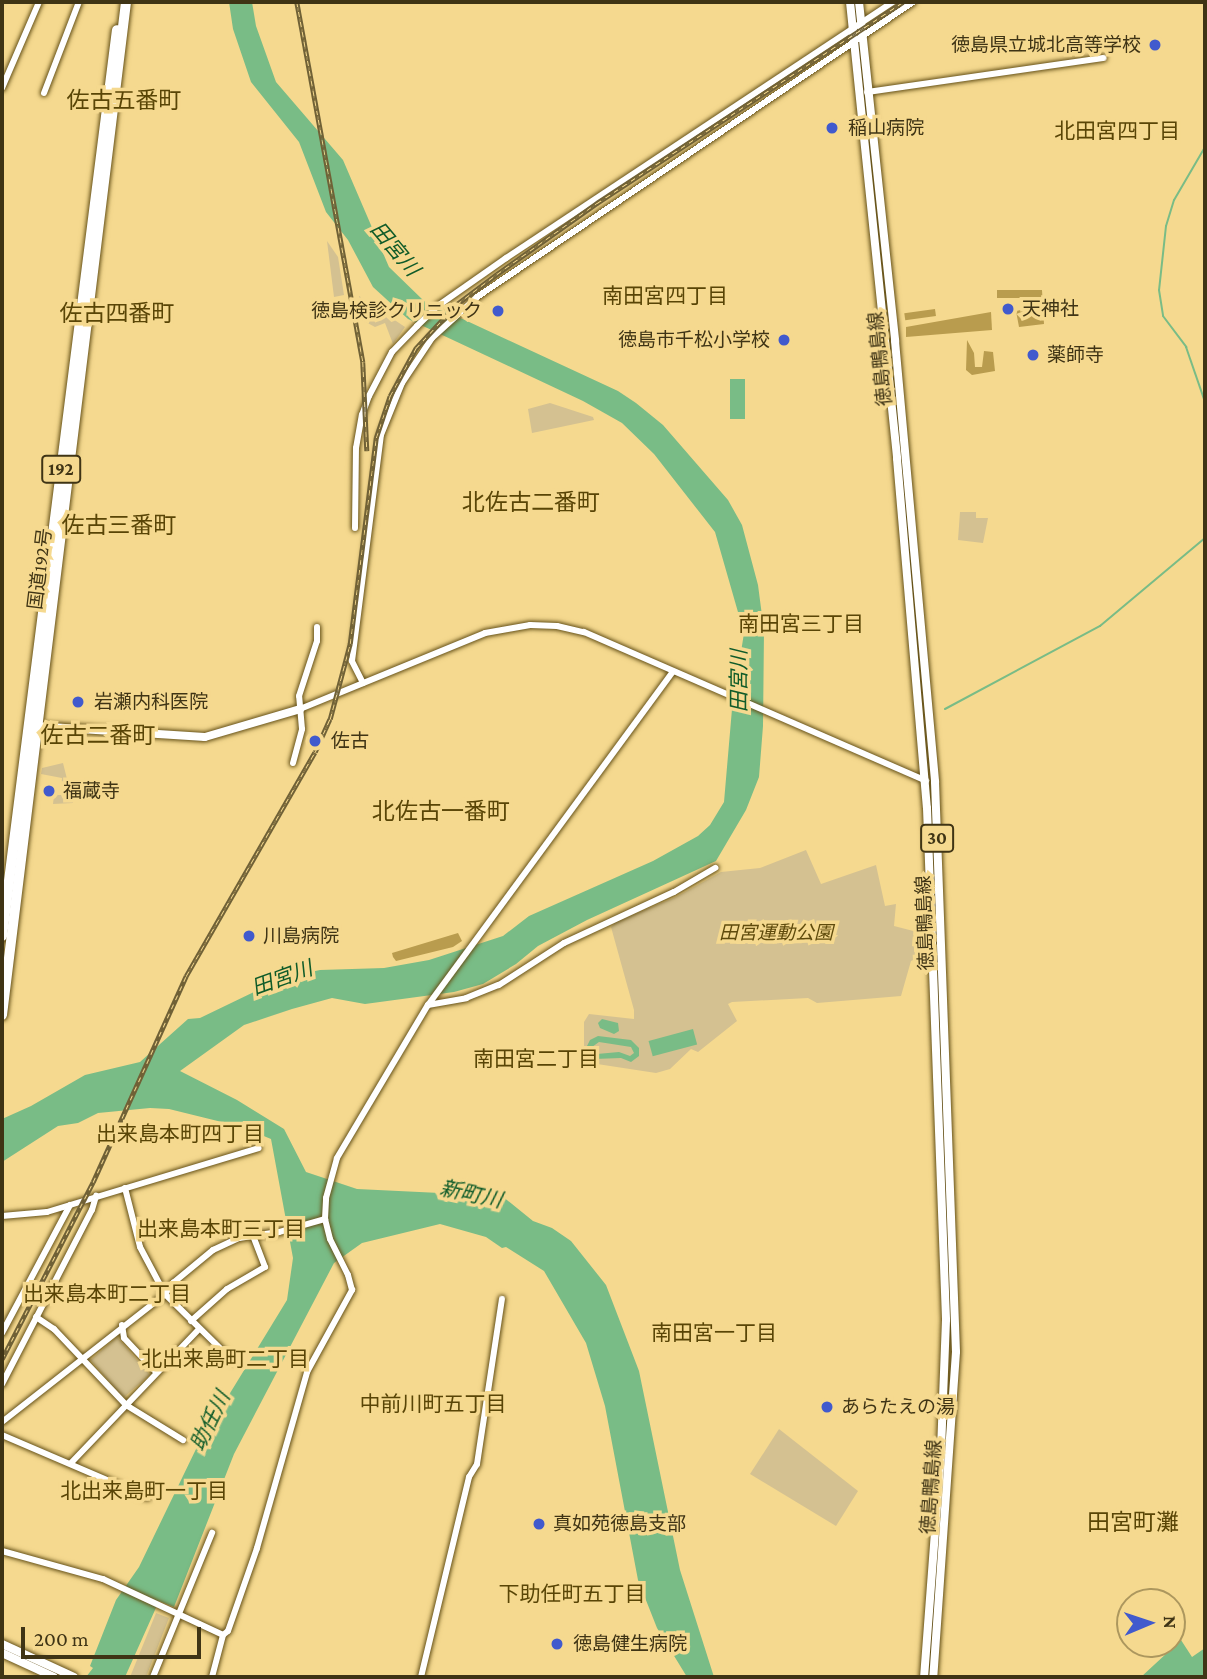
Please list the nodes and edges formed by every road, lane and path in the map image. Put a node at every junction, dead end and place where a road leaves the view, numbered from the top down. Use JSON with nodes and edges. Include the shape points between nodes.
{"nodes":[{"id":1,"x":39,"y":2,"type":"edge"},
{"id":2,"x":79,"y":2,"type":"edge"},
{"id":3,"x":120,"y":2,"type":"edge"},
{"id":4,"x":126,"y":2,"type":"edge"},
{"id":5,"x":850,"y":2,"type":"edge"},
{"id":6,"x":859,"y":2,"type":"edge"},
{"id":7,"x":894,"y":2,"type":"edge"},
{"id":8,"x":912,"y":2,"type":"edge"},
{"id":9,"x":858,"y":24,"type":"junction"},
{"id":10,"x":859,"y":36,"type":"junction"},
{"id":11,"x":1104,"y":58,"type":"dead end"},
{"id":12,"x":2,"y":88,"type":"edge"},
{"id":13,"x":864,"y":92,"type":"junction"},
{"id":14,"x":44,"y":93,"type":"dead end"},
{"id":15,"x":355,"y":528,"type":"dead end"},
{"id":16,"x":317,"y":627,"type":"dead end"},
{"id":17,"x":673,"y":672,"type":"junction"},
{"id":18,"x":363,"y":683,"type":"junction"},
{"id":19,"x":300,"y":709,"type":"junction"},
{"id":20,"x":33,"y":726,"type":"junction"},
{"id":21,"x":293,"y":762,"type":"dead end"},
{"id":22,"x":931,"y":782,"type":"junction"},
{"id":23,"x":716,"y":869,"type":"dead end"},
{"id":24,"x":2,"y":936,"type":"edge"},
{"id":25,"x":2,"y":993,"type":"edge"},
{"id":26,"x":428,"y":1005,"type":"junction"},
{"id":27,"x":2,"y":1015,"type":"edge"},
{"id":28,"x":259,"y":1148,"type":"dead end"},
{"id":29,"x":125,"y":1188,"type":"junction"},
{"id":30,"x":96,"y":1196,"type":"junction"},
{"id":31,"x":70,"y":1205,"type":"junction"},
{"id":32,"x":2,"y":1216,"type":"edge"},
{"id":33,"x":325,"y":1219,"type":"junction"},
{"id":34,"x":253,"y":1236,"type":"junction"},
{"id":35,"x":165,"y":1294,"type":"junction"},
{"id":36,"x":502,"y":1299,"type":"dead end"},
{"id":37,"x":36,"y":1317,"type":"junction"},
{"id":38,"x":191,"y":1321,"type":"junction"},
{"id":39,"x":121,"y":1325,"type":"junction"},
{"id":40,"x":199,"y":1329,"type":"junction"},
{"id":41,"x":2,"y":1333,"type":"edge"},
{"id":42,"x":83,"y":1358,"type":"junction"},
{"id":43,"x":233,"y":1362,"type":"dead end"},
{"id":44,"x":156,"y":1372,"type":"junction"},
{"id":45,"x":2,"y":1384,"type":"edge"},
{"id":46,"x":126,"y":1405,"type":"junction"},
{"id":47,"x":2,"y":1422,"type":"edge"},
{"id":48,"x":2,"y":1436,"type":"edge"},
{"id":49,"x":183,"y":1440,"type":"dead end"},
{"id":50,"x":71,"y":1463,"type":"junction"},
{"id":51,"x":147,"y":1497,"type":"dead end"},
{"id":52,"x":212,"y":1532,"type":"dead end"},
{"id":53,"x":2,"y":1551,"type":"edge"},
{"id":54,"x":179,"y":1616,"type":"junction"},
{"id":55,"x":223,"y":1635,"type":"junction"},
{"id":56,"x":2,"y":1644,"type":"edge"},
{"id":57,"x":2,"y":1653,"type":"edge"},
{"id":58,"x":54,"y":1677,"type":"edge"},
{"id":59,"x":74,"y":1677,"type":"edge"},
{"id":60,"x":153,"y":1677,"type":"edge"},
{"id":61,"x":212,"y":1677,"type":"edge"},
{"id":62,"x":421,"y":1677,"type":"edge"},
{"id":63,"x":924,"y":1677,"type":"edge"},
{"id":64,"x":933,"y":1677,"type":"edge"}],
"edges":[{"from":1,"to":12,"type":"street"},
{"from":2,"to":14,"type":"street"},
{"from":3,"to":20,"type":"highway","name":"国道192号","number":"192"},
{"from":4,"to":20,"type":"highway","name":"国道192号","number":"192"},
{"from":5,"to":9,"type":"main road","name":"徳島鴨島線","number":"30"},
{"from":6,"to":9,"type":"main road","name":"徳島鴨島線","number":"30"},
{"from":7,"to":9,"type":"street"},
{"from":8,"to":10,"type":"street"},
{"from":9,"to":10,"type":"main road","name":"徳島鴨島線","number":"30"},
{"from":9,"to":15,"type":"street","via":[[439,305],[417,326],[392,352],[362,415],[356,454]]},
{"from":10,"to":13,"type":"main road","name":"徳島鴨島線","number":"30"},
{"from":10,"to":18,"type":"street","via":[[505,277],[432,338],[402,383],[381,435],[352,661]]},
{"from":11,"to":13,"type":"street"},
{"from":13,"to":22,"type":"main road","name":"徳島鴨島線","number":"30"},
{"from":16,"to":19,"type":"street","via":[[317,642],[299,696]]},
{"from":17,"to":18,"type":"street","via":[[584,632],[530,625],[485,633]]},
{"from":17,"to":22,"type":"street"},
{"from":17,"to":26,"type":"street"},
{"from":18,"to":19,"type":"street"},
{"from":19,"to":20,"type":"main road","via":[[205,737]]},
{"from":19,"to":21,"type":"street","via":[[302,729]]},
{"from":20,"to":24,"type":"highway","name":"国道192号","number":"192"},
{"from":20,"to":25,"type":"highway","name":"国道192号","number":"192"},
{"from":22,"to":63,"type":"main road","name":"徳島鴨島線","number":"30","via":[[946,1332]]},
{"from":22,"to":64,"type":"main road","name":"徳島鴨島線","number":"30","via":[[956,1352]]},
{"from":23,"to":26,"type":"street","via":[[564,943],[499,985],[466,999]]},
{"from":25,"to":27,"type":"highway","name":"国道192号","number":"192"},
{"from":26,"to":33,"type":"street","via":[[345,1141],[331,1176]]},
{"from":28,"to":29,"type":"street"},
{"from":29,"to":30,"type":"street"},
{"from":29,"to":35,"type":"street","via":[[140,1247]]},
{"from":30,"to":31,"type":"street"},
{"from":30,"to":37,"type":"street"},
{"from":31,"to":32,"type":"street"},
{"from":31,"to":41,"type":"street"},
{"from":33,"to":34,"type":"street"},
{"from":33,"to":55,"type":"street","via":[[352,1290],[307,1372],[257,1548]]},
{"from":34,"to":35,"type":"street","via":[[213,1250]]},
{"from":34,"to":38,"type":"street","via":[[265,1267],[228,1289]]},
{"from":35,"to":38,"type":"street"},
{"from":35,"to":39,"type":"street"},
{"from":36,"to":62,"type":"street","via":[[477,1464],[469,1477]]},
{"from":37,"to":42,"type":"street"},
{"from":37,"to":45,"type":"street"},
{"from":38,"to":40,"type":"street"},
{"from":39,"to":42,"type":"street"},
{"from":39,"to":44,"type":"street","via":[[124,1338]]},
{"from":40,"to":43,"type":"street"},
{"from":40,"to":44,"type":"street"},
{"from":42,"to":46,"type":"street"},
{"from":42,"to":47,"type":"street"},
{"from":44,"to":46,"type":"street"},
{"from":46,"to":49,"type":"street"},
{"from":46,"to":50,"type":"street"},
{"from":48,"to":50,"type":"street"},
{"from":50,"to":51,"type":"street"},
{"from":52,"to":54,"type":"street"},
{"from":53,"to":54,"type":"street","via":[[103,1579]]},
{"from":54,"to":55,"type":"street"},
{"from":54,"to":60,"type":"street"},
{"from":55,"to":61,"type":"street"},
{"from":56,"to":59,"type":"main road"},
{"from":57,"to":58,"type":"main road"}]}
